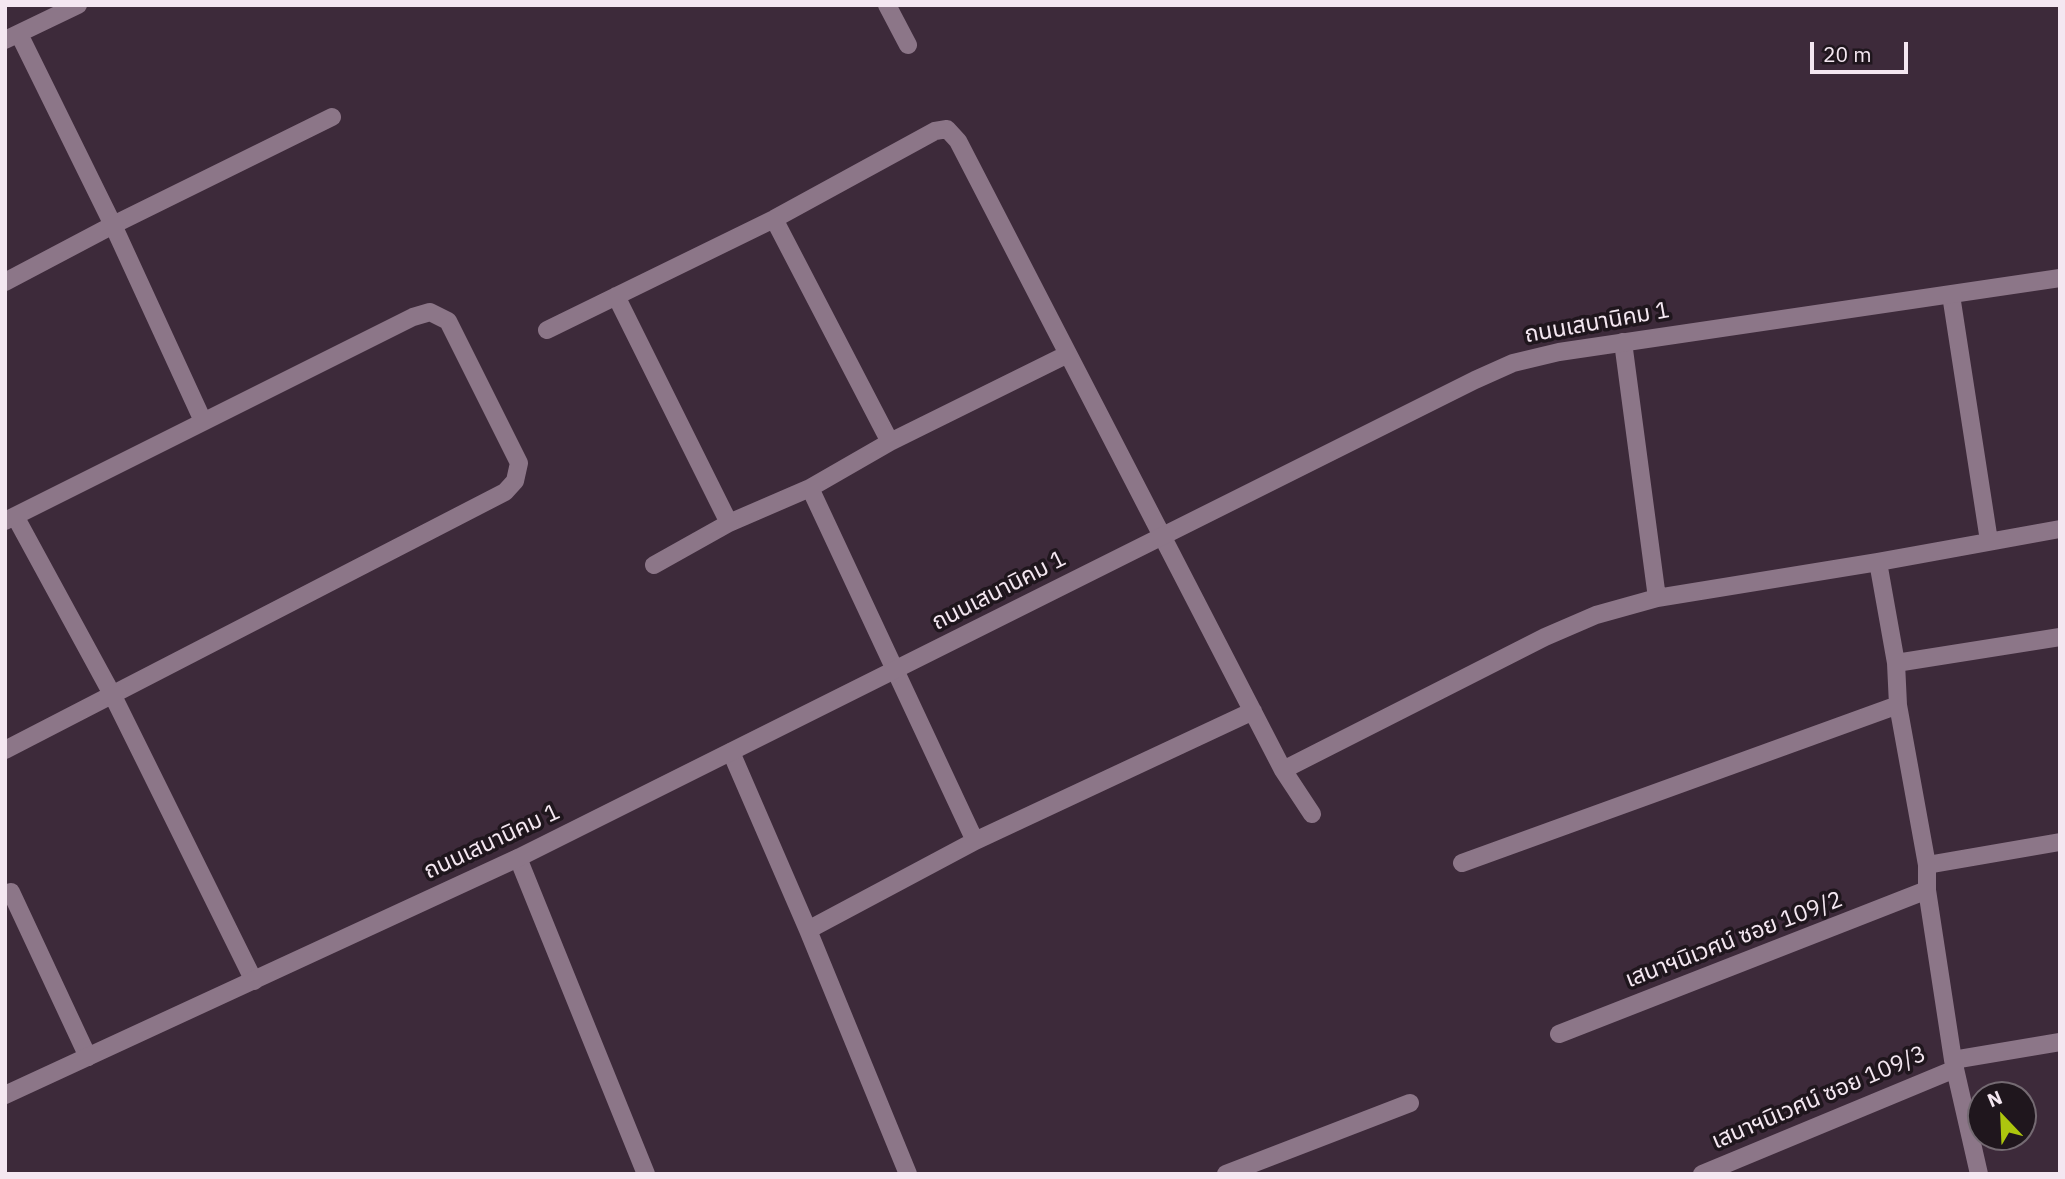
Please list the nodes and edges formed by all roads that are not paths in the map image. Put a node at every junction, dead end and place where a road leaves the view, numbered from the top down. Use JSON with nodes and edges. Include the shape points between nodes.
{"nodes":[{"id":1,"x":78,"y":5,"type":"edge"},
{"id":2,"x":887,"y":5,"type":"edge"},
{"id":3,"x":12,"y":37,"type":"edge"},
{"id":4,"x":908,"y":45,"type":"dead end"},
{"id":5,"x":332,"y":117,"type":"dead end"},
{"id":6,"x":774,"y":219,"type":"junction"},
{"id":7,"x":113,"y":226,"type":"junction"},
{"id":8,"x":2060,"y":278,"type":"edge"},
{"id":9,"x":5,"y":282,"type":"edge"},
{"id":10,"x":1951,"y":295,"type":"junction"},
{"id":11,"x":616,"y":296,"type":"junction"},
{"id":12,"x":547,"y":330,"type":"dead end"},
{"id":13,"x":1623,"y":342,"type":"junction"},
{"id":14,"x":1068,"y":354,"type":"junction"},
{"id":15,"x":203,"y":421,"type":"junction"},
{"id":16,"x":890,"y":442,"type":"junction"},
{"id":17,"x":810,"y":488,"type":"junction"},
{"id":18,"x":10,"y":519,"type":"edge"},
{"id":19,"x":729,"y":523,"type":"junction"},
{"id":20,"x":2060,"y":529,"type":"edge"},
{"id":21,"x":1162,"y":537,"type":"junction"},
{"id":22,"x":1989,"y":541,"type":"junction"},
{"id":23,"x":1878,"y":562,"type":"junction"},
{"id":24,"x":654,"y":565,"type":"dead end"},
{"id":25,"x":1657,"y":598,"type":"junction"},
{"id":26,"x":2060,"y":637,"type":"edge"},
{"id":27,"x":1896,"y":663,"type":"junction"},
{"id":28,"x":896,"y":670,"type":"junction"},
{"id":29,"x":113,"y":696,"type":"junction"},
{"id":30,"x":1898,"y":705,"type":"junction"},
{"id":31,"x":1253,"y":711,"type":"junction"},
{"id":32,"x":5,"y":750,"type":"edge"},
{"id":33,"x":730,"y":752,"type":"junction"},
{"id":34,"x":1283,"y":770,"type":"junction"},
{"id":35,"x":1312,"y":814,"type":"dead end"},
{"id":36,"x":975,"y":841,"type":"junction"},
{"id":37,"x":2060,"y":842,"type":"edge"},
{"id":38,"x":518,"y":858,"type":"junction"},
{"id":39,"x":1462,"y":863,"type":"dead end"},
{"id":40,"x":1927,"y":865,"type":"junction"},
{"id":41,"x":1927,"y":890,"type":"junction"},
{"id":42,"x":11,"y":892,"type":"dead end"},
{"id":43,"x":808,"y":930,"type":"junction"},
{"id":44,"x":254,"y":981,"type":"junction"},
{"id":45,"x":1559,"y":1034,"type":"dead end"},
{"id":46,"x":2060,"y":1042,"type":"edge"},
{"id":47,"x":88,"y":1057,"type":"junction"},
{"id":48,"x":1954,"y":1065,"type":"junction"},
{"id":49,"x":5,"y":1095,"type":"edge"},
{"id":50,"x":1410,"y":1103,"type":"dead end"},
{"id":51,"x":646,"y":1174,"type":"edge"},
{"id":52,"x":908,"y":1174,"type":"edge"},
{"id":53,"x":1226,"y":1174,"type":"edge"},
{"id":54,"x":1702,"y":1174,"type":"edge"},
{"id":55,"x":1979,"y":1174,"type":"edge"}],
"edges":[{"from":1,"to":3,"type":"street"},
{"from":2,"to":4,"type":"street"},
{"from":3,"to":7,"type":"street"},
{"from":5,"to":7,"type":"street"},
{"from":6,"to":11,"type":"street"},
{"from":6,"to":14,"type":"street","via":[[935,131],[947,130],[958,141]]},
{"from":6,"to":16,"type":"street"},
{"from":7,"to":9,"type":"street"},
{"from":7,"to":15,"type":"street"},
{"from":8,"to":10,"type":"street","name":"ถนนเสนานิคม 1"},
{"from":10,"to":13,"type":"street","name":"ถนนเสนานิคม 1"},
{"from":10,"to":22,"type":"street"},
{"from":11,"to":12,"type":"street"},
{"from":11,"to":19,"type":"street"},
{"from":13,"to":21,"type":"street","name":"ถนนเสนานิคม 1","via":[[1513,363]]},
{"from":13,"to":25,"type":"street"},
{"from":14,"to":16,"type":"street"},
{"from":14,"to":21,"type":"street"},
{"from":15,"to":18,"type":"street"},
{"from":15,"to":29,"type":"street","via":[[430,312],[448,321],[519,463],[515,481],[505,492]]},
{"from":16,"to":17,"type":"street"},
{"from":17,"to":19,"type":"street"},
{"from":17,"to":28,"type":"street"},
{"from":18,"to":29,"type":"street"},
{"from":19,"to":24,"type":"street"},
{"from":20,"to":22,"type":"street"},
{"from":21,"to":28,"type":"street","name":"ถนนเสนานิคม 1"},
{"from":21,"to":31,"type":"street"},
{"from":22,"to":23,"type":"street"},
{"from":23,"to":25,"type":"street"},
{"from":23,"to":27,"type":"street"},
{"from":25,"to":34,"type":"street","via":[[1596,615],[1545,637]]},
{"from":26,"to":27,"type":"street"},
{"from":27,"to":30,"type":"street"},
{"from":28,"to":33,"type":"street","name":"ถนนเสนานิคม 1"},
{"from":28,"to":36,"type":"street"},
{"from":29,"to":32,"type":"street"},
{"from":29,"to":44,"type":"street"},
{"from":30,"to":39,"type":"street"},
{"from":30,"to":40,"type":"street"},
{"from":31,"to":34,"type":"street"},
{"from":31,"to":36,"type":"street"},
{"from":33,"to":38,"type":"street","name":"ถนนเสนานิคม 1"},
{"from":33,"to":43,"type":"street"},
{"from":34,"to":35,"type":"street"},
{"from":36,"to":43,"type":"street"},
{"from":37,"to":40,"type":"street"},
{"from":38,"to":44,"type":"street","name":"ถนนเสนานิคม 1"},
{"from":38,"to":51,"type":"street"},
{"from":40,"to":41,"type":"street"},
{"from":41,"to":45,"type":"street","name":"เสนาฯนิเวศน์ ซอย 109/2"},
{"from":41,"to":48,"type":"street"},
{"from":42,"to":47,"type":"street"},
{"from":43,"to":52,"type":"street"},
{"from":44,"to":47,"type":"street","name":"ถนนเสนานิคม 1"},
{"from":46,"to":48,"type":"street","name":"เสนาฯนิเวศน์ ซอย 109/3"},
{"from":47,"to":49,"type":"street","name":"ถนนเสนานิคม 1"},
{"from":48,"to":54,"type":"street","name":"เสนาฯนิเวศน์ ซอย 109/3"},
{"from":48,"to":55,"type":"street"},
{"from":50,"to":53,"type":"street"}]}
